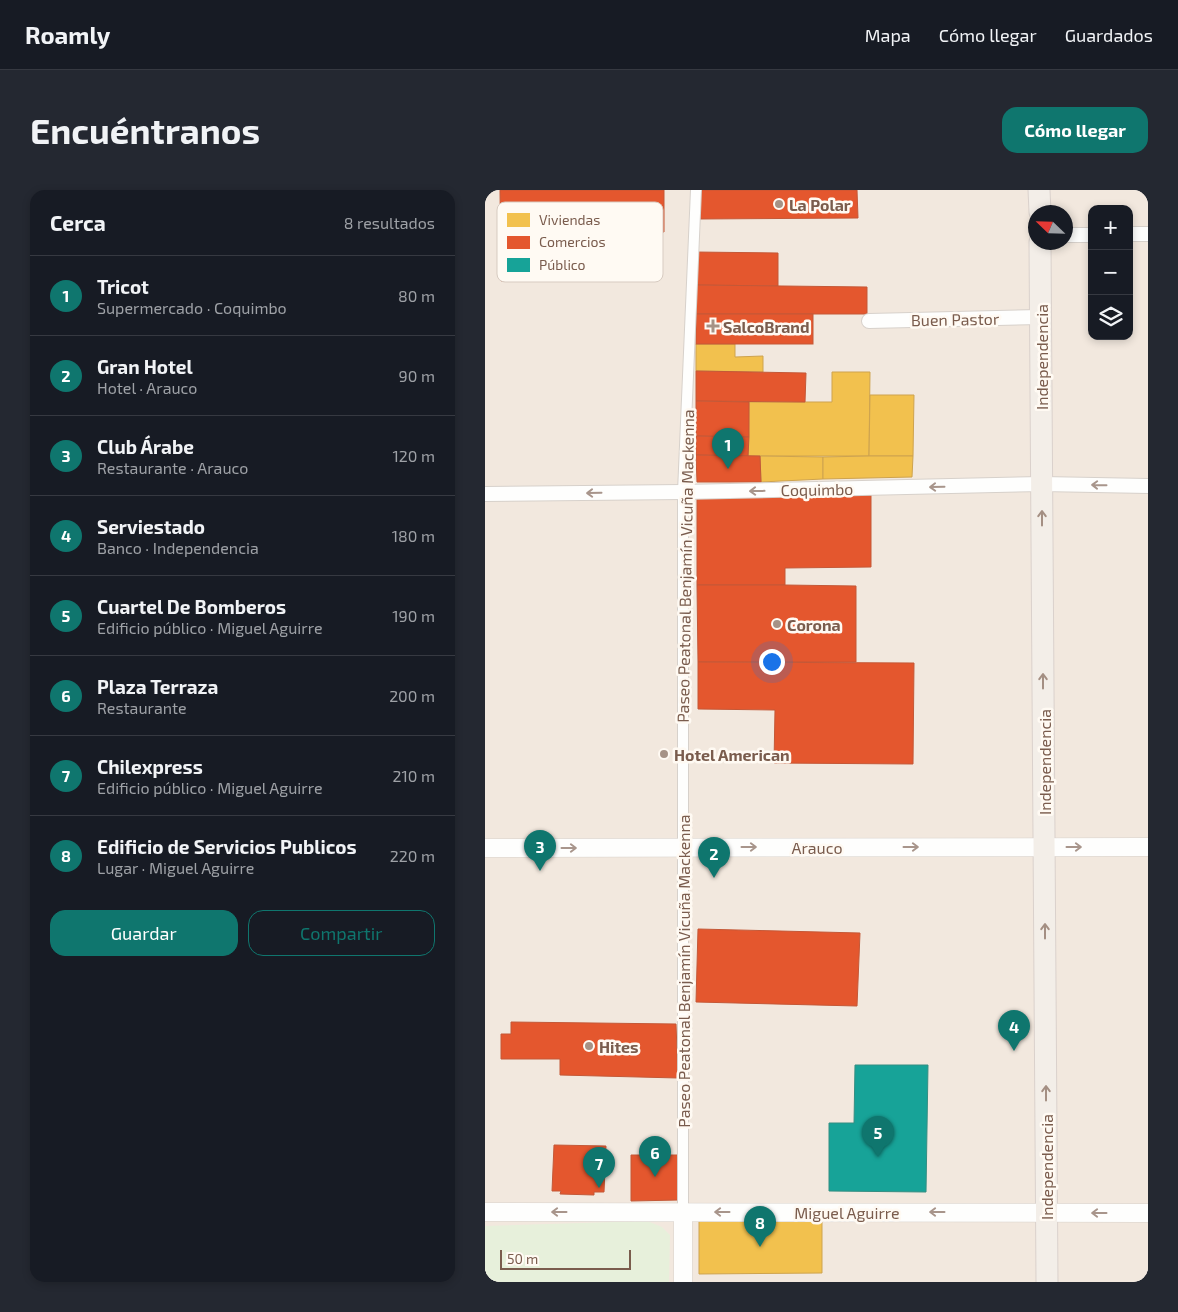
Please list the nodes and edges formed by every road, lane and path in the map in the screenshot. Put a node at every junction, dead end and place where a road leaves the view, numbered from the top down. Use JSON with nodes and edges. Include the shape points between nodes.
{"nodes":[{"id":1,"x":696,"y":190,"type":"edge"},
{"id":2,"x":1039,"y":190,"type":"edge"},
{"id":3,"x":1040,"y":205,"type":"edge"},
{"id":4,"x":1133,"y":234,"type":"edge"},
{"id":5,"x":1148,"y":234,"type":"edge"},
{"id":6,"x":1073,"y":235,"type":"edge"},
{"id":7,"x":1088,"y":235,"type":"edge"},
{"id":8,"x":1040,"y":250,"type":"edge"},
{"id":9,"x":1040,"y":317,"type":"junction"},
{"id":10,"x":869,"y":321,"type":"dead end"},
{"id":11,"x":1042,"y":484,"type":"junction"},
{"id":12,"x":1148,"y":486,"type":"edge"},
{"id":13,"x":683,"y":492,"type":"junction"},
{"id":14,"x":485,"y":494,"type":"edge"},
{"id":15,"x":1044,"y":847,"type":"junction"},
{"id":16,"x":485,"y":848,"type":"edge"},
{"id":17,"x":683,"y":848,"type":"junction"},
{"id":18,"x":1148,"y":848,"type":"edge"},
{"id":19,"x":485,"y":1212,"type":"edge"},
{"id":20,"x":683,"y":1212,"type":"junction"},
{"id":21,"x":1148,"y":1212,"type":"edge"},
{"id":22,"x":1047,"y":1213,"type":"junction"},
{"id":23,"x":683,"y":1282,"type":"edge"},
{"id":24,"x":1047,"y":1282,"type":"edge"}],
"edges":[{"from":1,"to":13,"type":"street","name":"Paseo Peatonal Benjamín Vicuña Mackenna"},
{"from":2,"to":3,"type":"main road"},
{"from":4,"to":5,"type":"street"},
{"from":6,"to":7,"type":"street"},
{"from":8,"to":9,"type":"main road","name":"Independencia"},
{"from":9,"to":10,"type":"street","name":"Buen Pastor"},
{"from":9,"to":11,"type":"main road","name":"Independencia"},
{"from":12,"to":11,"type":"street","name":"Coquimbo","one_way":true},
{"from":11,"to":13,"type":"street","name":"Coquimbo","one_way":true},
{"from":15,"to":11,"type":"main road","name":"Independencia","one_way":true},
{"from":13,"to":14,"type":"street","name":"Coquimbo","one_way":true},
{"from":13,"to":17,"type":"street","name":"Paseo Peatonal Benjamín Vicuña Mackenna"},
{"from":17,"to":15,"type":"street","name":"Arauco","one_way":true},
{"from":15,"to":18,"type":"street","name":"Arauco","one_way":true},
{"from":22,"to":15,"type":"main road","name":"Independencia","one_way":true},
{"from":16,"to":17,"type":"street","name":"Arauco","one_way":true},
{"from":17,"to":20,"type":"street","name":"Paseo Peatonal Benjamín Vicuña Mackenna"},
{"from":20,"to":19,"type":"street","name":"Miguel Aguirre","one_way":true},
{"from":22,"to":20,"type":"street","name":"Miguel Aguirre","one_way":true},
{"from":20,"to":23,"type":"street"},
{"from":21,"to":22,"type":"street","name":"Miguel Aguirre","one_way":true},
{"from":22,"to":24,"type":"main road","name":"Independencia"}]}
